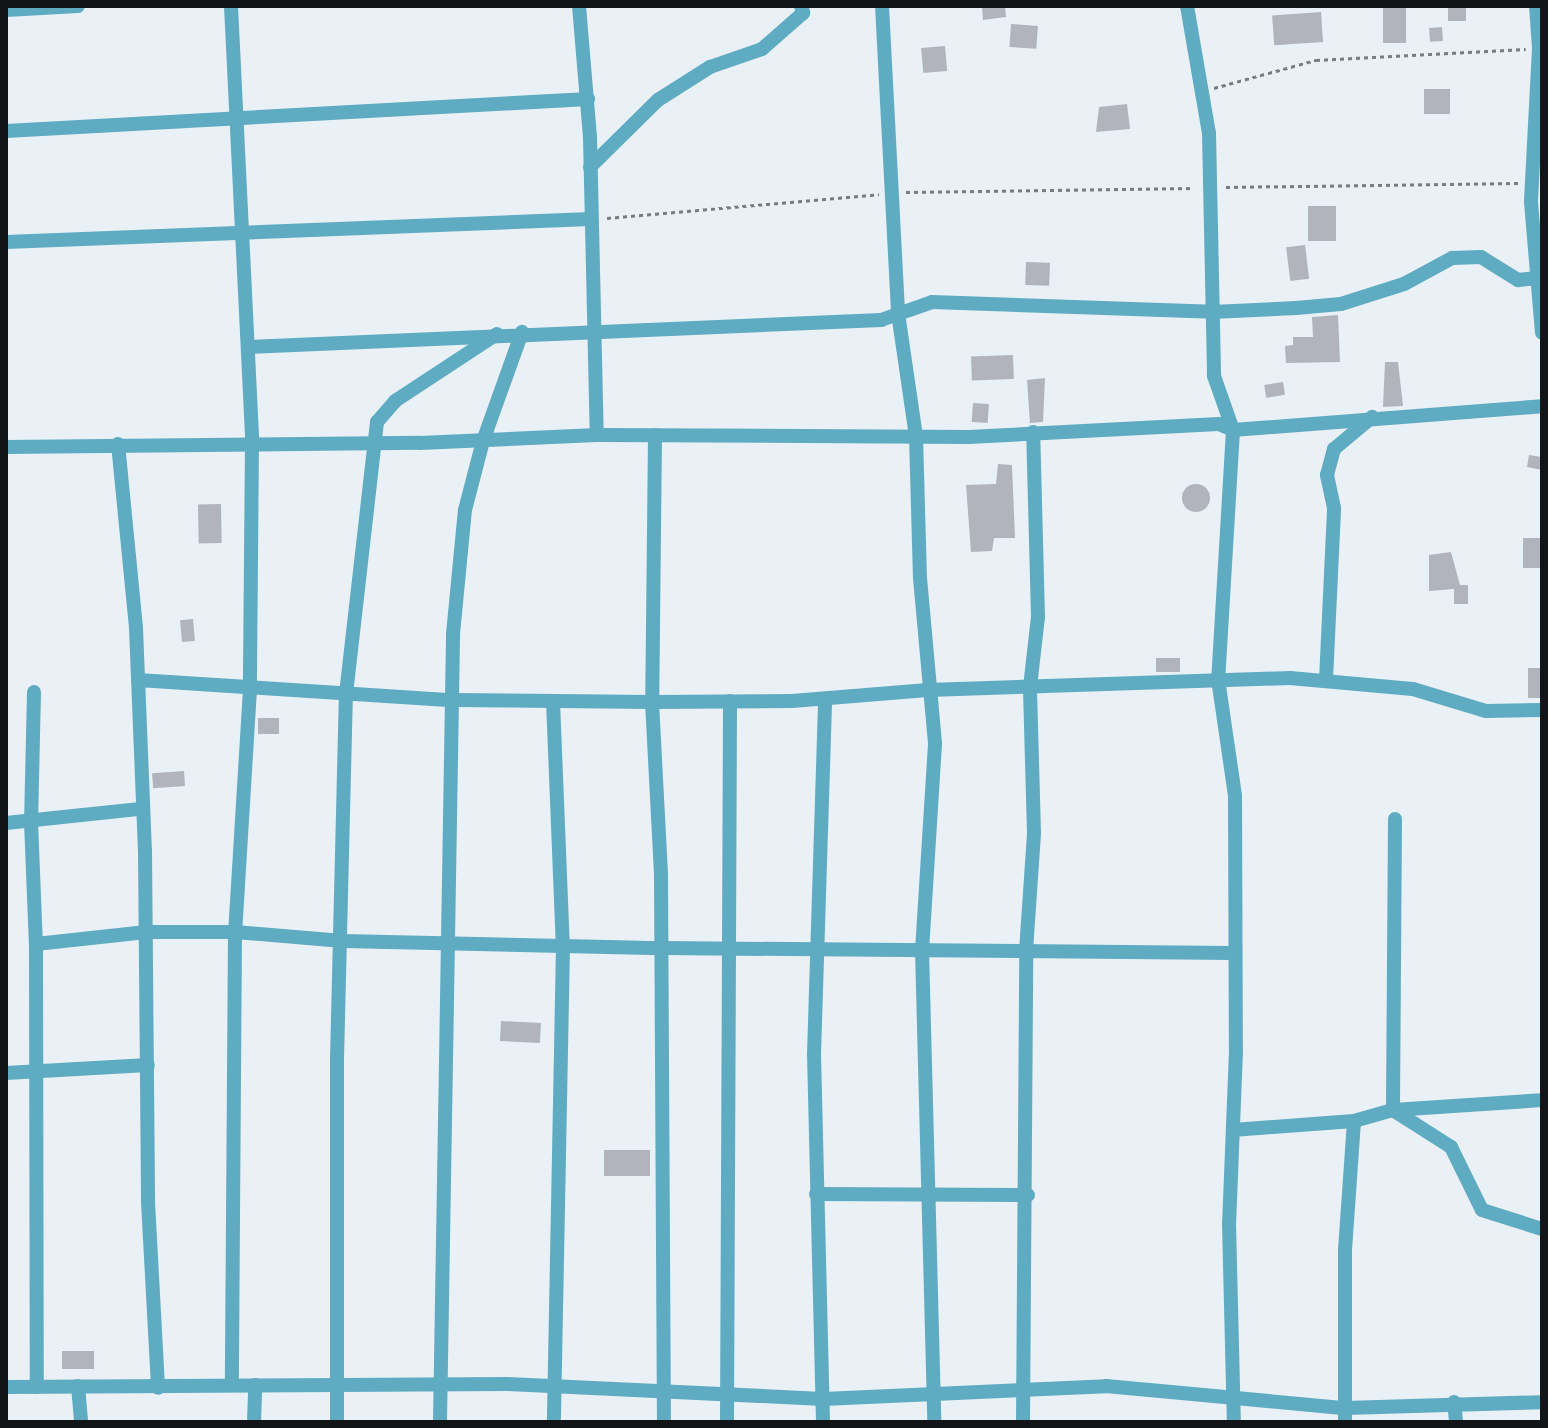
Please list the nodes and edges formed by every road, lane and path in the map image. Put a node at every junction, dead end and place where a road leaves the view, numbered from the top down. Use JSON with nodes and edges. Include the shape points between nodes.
{"nodes":[{"id":1,"x":78,"y":6,"type":"edge"},
{"id":2,"x":231,"y":6,"type":"edge"},
{"id":3,"x":579,"y":6,"type":"edge"},
{"id":4,"x":801,"y":6,"type":"edge"},
{"id":5,"x":882,"y":6,"type":"edge"},
{"id":6,"x":1187,"y":6,"type":"edge"},
{"id":7,"x":1536,"y":6,"type":"edge"},
{"id":8,"x":6,"y":10,"type":"edge"},
{"id":9,"x":1539,"y":48,"type":"junction"},
{"id":10,"x":1204,"y":90,"type":"junction"},
{"id":11,"x":588,"y":99,"type":"junction"},
{"id":12,"x":237,"y":119,"type":"junction"},
{"id":13,"x":6,"y":131,"type":"edge"},
{"id":14,"x":590,"y":167,"type":"junction"},
{"id":15,"x":1534,"y":183,"type":"junction"},
{"id":16,"x":1209,"y":188,"type":"junction"},
{"id":17,"x":895,"y":192,"type":"junction"},
{"id":18,"x":591,"y":219,"type":"junction"},
{"id":19,"x":242,"y":235,"type":"junction"},
{"id":20,"x":6,"y":242,"type":"edge"},
{"id":21,"x":1539,"y":288,"type":"edge"},
{"id":22,"x":1212,"y":312,"type":"junction"},
{"id":23,"x":898,"y":313,"type":"junction"},
{"id":24,"x":522,"y":332,"type":"junction"},
{"id":25,"x":498,"y":333,"type":"junction"},
{"id":26,"x":593,"y":333,"type":"junction"},
{"id":27,"x":1542,"y":333,"type":"edge"},
{"id":28,"x":248,"y":347,"type":"junction"},
{"id":29,"x":1542,"y":406,"type":"edge"},
{"id":30,"x":1373,"y":416,"type":"junction"},
{"id":31,"x":1233,"y":430,"type":"junction"},
{"id":32,"x":1033,"y":432,"type":"junction"},
{"id":33,"x":597,"y":435,"type":"junction"},
{"id":34,"x":655,"y":435,"type":"junction"},
{"id":35,"x":916,"y":436,"type":"junction"},
{"id":36,"x":483,"y":441,"type":"junction"},
{"id":37,"x":252,"y":442,"type":"junction"},
{"id":38,"x":375,"y":443,"type":"junction"},
{"id":39,"x":118,"y":444,"type":"junction"},
{"id":40,"x":6,"y":447,"type":"edge"},
{"id":41,"x":1218,"y":679,"type":"junction"},
{"id":42,"x":138,"y":680,"type":"junction"},
{"id":43,"x":1326,"y":680,"type":"junction"},
{"id":44,"x":1030,"y":687,"type":"junction"},
{"id":45,"x":250,"y":689,"type":"junction"},
{"id":46,"x":928,"y":690,"type":"junction"},
{"id":47,"x":34,"y":692,"type":"dead end"},
{"id":48,"x":346,"y":694,"type":"junction"},
{"id":49,"x":825,"y":699,"type":"junction"},
{"id":50,"x":451,"y":700,"type":"junction"},
{"id":51,"x":553,"y":701,"type":"junction"},
{"id":52,"x":730,"y":701,"type":"junction"},
{"id":53,"x":652,"y":702,"type":"junction"},
{"id":54,"x":1542,"y":710,"type":"edge"},
{"id":55,"x":140,"y":809,"type":"junction"},
{"id":56,"x":1395,"y":819,"type":"dead end"},
{"id":57,"x":31,"y":822,"type":"junction"},
{"id":58,"x":6,"y":823,"type":"edge"},
{"id":59,"x":146,"y":932,"type":"junction"},
{"id":60,"x":235,"y":932,"type":"junction"},
{"id":61,"x":343,"y":941,"type":"junction"},
{"id":62,"x":452,"y":943,"type":"junction"},
{"id":63,"x":36,"y":944,"type":"junction"},
{"id":64,"x":563,"y":946,"type":"junction"},
{"id":65,"x":662,"y":948,"type":"junction"},
{"id":66,"x":728,"y":949,"type":"junction"},
{"id":67,"x":817,"y":949,"type":"junction"},
{"id":68,"x":922,"y":950,"type":"junction"},
{"id":69,"x":1026,"y":951,"type":"junction"},
{"id":70,"x":1234,"y":953,"type":"junction"},
{"id":71,"x":148,"y":1065,"type":"junction"},
{"id":72,"x":35,"y":1072,"type":"junction"},
{"id":73,"x":6,"y":1073,"type":"edge"},
{"id":74,"x":1542,"y":1100,"type":"edge"},
{"id":75,"x":1393,"y":1110,"type":"junction"},
{"id":76,"x":1354,"y":1121,"type":"junction"},
{"id":77,"x":1233,"y":1130,"type":"junction"},
{"id":78,"x":816,"y":1194,"type":"junction"},
{"id":79,"x":1028,"y":1195,"type":"junction"},
{"id":80,"x":927,"y":1197,"type":"junction"},
{"id":81,"x":1542,"y":1229,"type":"edge"},
{"id":82,"x":438,"y":1384,"type":"junction"},
{"id":83,"x":232,"y":1385,"type":"junction"},
{"id":84,"x":255,"y":1385,"type":"junction"},
{"id":85,"x":78,"y":1386,"type":"junction"},
{"id":86,"x":337,"y":1386,"type":"junction"},
{"id":87,"x":6,"y":1387,"type":"edge"},
{"id":88,"x":37,"y":1387,"type":"junction"},
{"id":89,"x":158,"y":1388,"type":"junction"},
{"id":90,"x":556,"y":1389,"type":"junction"},
{"id":91,"x":1023,"y":1391,"type":"junction"},
{"id":92,"x":665,"y":1392,"type":"junction"},
{"id":93,"x":936,"y":1397,"type":"junction"},
{"id":94,"x":729,"y":1398,"type":"junction"},
{"id":95,"x":823,"y":1399,"type":"junction"},
{"id":96,"x":1233,"y":1401,"type":"junction"},
{"id":97,"x":1454,"y":1402,"type":"junction"},
{"id":98,"x":1542,"y":1402,"type":"edge"},
{"id":99,"x":1345,"y":1415,"type":"edge"},
{"id":100,"x":81,"y":1422,"type":"edge"},
{"id":101,"x":254,"y":1422,"type":"edge"},
{"id":102,"x":337,"y":1422,"type":"edge"},
{"id":103,"x":440,"y":1422,"type":"edge"},
{"id":104,"x":554,"y":1422,"type":"edge"},
{"id":105,"x":664,"y":1422,"type":"edge"},
{"id":106,"x":727,"y":1422,"type":"edge"},
{"id":107,"x":823,"y":1422,"type":"edge"},
{"id":108,"x":934,"y":1422,"type":"edge"},
{"id":109,"x":1023,"y":1422,"type":"edge"},
{"id":110,"x":1234,"y":1422,"type":"edge"},
{"id":111,"x":1456,"y":1422,"type":"edge"}],
"edges":[{"from":1,"to":8,"type":"street"},
{"from":2,"to":12,"type":"street"},
{"from":3,"to":11,"type":"street"},
{"from":4,"to":14,"type":"street","via":[[803,13],[762,49],[710,67],[658,100]]},
{"from":5,"to":17,"type":"street"},
{"from":6,"to":10,"type":"street"},
{"from":7,"to":9,"type":"street"},
{"from":9,"to":10,"type":"path","via":[[1316,60]]},
{"from":9,"to":15,"type":"street"},
{"from":10,"to":16,"type":"street"},
{"from":11,"to":12,"type":"street"},
{"from":11,"to":14,"type":"street"},
{"from":12,"to":13,"type":"street"},
{"from":12,"to":19,"type":"street"},
{"from":14,"to":18,"type":"street"},
{"from":15,"to":16,"type":"path"},
{"from":15,"to":21,"type":"street"},
{"from":16,"to":17,"type":"path"},
{"from":16,"to":22,"type":"street"},
{"from":17,"to":18,"type":"path"},
{"from":17,"to":23,"type":"street"},
{"from":18,"to":19,"type":"street"},
{"from":18,"to":26,"type":"street"},
{"from":19,"to":20,"type":"street"},
{"from":19,"to":28,"type":"street"},
{"from":21,"to":22,"type":"street","via":[[1481,257],[1452,258],[1404,284],[1341,304]]},
{"from":21,"to":27,"type":"street"},
{"from":22,"to":23,"type":"street","via":[[959,301]]},
{"from":22,"to":31,"type":"street","via":[[1214,376]]},
{"from":23,"to":26,"type":"street","via":[[881,320]]},
{"from":23,"to":35,"type":"street"},
{"from":24,"to":25,"type":"street"},
{"from":24,"to":26,"type":"street"},
{"from":24,"to":36,"type":"street"},
{"from":25,"to":28,"type":"street"},
{"from":25,"to":38,"type":"street","via":[[395,401],[377,422]]},
{"from":26,"to":33,"type":"street"},
{"from":28,"to":37,"type":"street"},
{"from":29,"to":30,"type":"street"},
{"from":30,"to":31,"type":"street"},
{"from":30,"to":43,"type":"street","via":[[1334,449],[1327,475],[1334,508]]},
{"from":31,"to":32,"type":"street","via":[[1219,424]]},
{"from":31,"to":41,"type":"street"},
{"from":32,"to":35,"type":"street"},
{"from":32,"to":44,"type":"street","via":[[1038,617]]},
{"from":33,"to":34,"type":"street"},
{"from":33,"to":36,"type":"street"},
{"from":34,"to":35,"type":"street"},
{"from":34,"to":53,"type":"street"},
{"from":35,"to":46,"type":"street"},
{"from":36,"to":38,"type":"street"},
{"from":36,"to":50,"type":"street","via":[[461,543]]},
{"from":37,"to":38,"type":"street"},
{"from":37,"to":39,"type":"street"},
{"from":37,"to":45,"type":"street"},
{"from":38,"to":48,"type":"street"},
{"from":39,"to":40,"type":"street"},
{"from":39,"to":42,"type":"street"},
{"from":41,"to":43,"type":"street"},
{"from":41,"to":44,"type":"street","via":[[1127,688]]},
{"from":41,"to":70,"type":"street","via":[[1235,796]]},
{"from":42,"to":45,"type":"street","via":[[191,680]]},
{"from":42,"to":55,"type":"street"},
{"from":43,"to":54,"type":"street","via":[[1413,689],[1486,711]]},
{"from":44,"to":46,"type":"street"},
{"from":44,"to":69,"type":"street","via":[[1034,833]]},
{"from":45,"to":48,"type":"street"},
{"from":45,"to":60,"type":"street"},
{"from":46,"to":49,"type":"street"},
{"from":46,"to":68,"type":"street","via":[[935,765]]},
{"from":47,"to":57,"type":"street"},
{"from":48,"to":50,"type":"street"},
{"from":48,"to":61,"type":"street"},
{"from":49,"to":52,"type":"street"},
{"from":49,"to":67,"type":"street"},
{"from":50,"to":51,"type":"street"},
{"from":50,"to":62,"type":"street"},
{"from":51,"to":53,"type":"street"},
{"from":51,"to":64,"type":"street"},
{"from":52,"to":53,"type":"street"},
{"from":52,"to":66,"type":"street"},
{"from":53,"to":65,"type":"street"},
{"from":55,"to":57,"type":"street"},
{"from":55,"to":59,"type":"street"},
{"from":56,"to":75,"type":"street"},
{"from":57,"to":58,"type":"street"},
{"from":57,"to":63,"type":"street"},
{"from":59,"to":60,"type":"street"},
{"from":59,"to":63,"type":"street"},
{"from":59,"to":71,"type":"street"},
{"from":60,"to":61,"type":"street"},
{"from":60,"to":83,"type":"street"},
{"from":61,"to":62,"type":"street"},
{"from":61,"to":86,"type":"street","via":[[337,1059]]},
{"from":62,"to":64,"type":"street"},
{"from":62,"to":82,"type":"street","via":[[442,1102]]},
{"from":63,"to":72,"type":"street"},
{"from":64,"to":65,"type":"street"},
{"from":64,"to":90,"type":"street"},
{"from":65,"to":66,"type":"street"},
{"from":65,"to":92,"type":"street"},
{"from":66,"to":67,"type":"street"},
{"from":66,"to":94,"type":"street"},
{"from":67,"to":68,"type":"street"},
{"from":67,"to":78,"type":"street"},
{"from":68,"to":69,"type":"street"},
{"from":68,"to":80,"type":"street"},
{"from":69,"to":70,"type":"street"},
{"from":69,"to":79,"type":"street"},
{"from":70,"to":77,"type":"street"},
{"from":71,"to":72,"type":"street"},
{"from":71,"to":89,"type":"street"},
{"from":72,"to":73,"type":"street"},
{"from":72,"to":88,"type":"street"},
{"from":74,"to":75,"type":"street"},
{"from":75,"to":76,"type":"street"},
{"from":75,"to":81,"type":"street","via":[[1451,1147],[1482,1210]]},
{"from":76,"to":77,"type":"street"},
{"from":76,"to":99,"type":"street","via":[[1345,1250]]},
{"from":77,"to":96,"type":"street"},
{"from":78,"to":80,"type":"street"},
{"from":78,"to":95,"type":"street"},
{"from":79,"to":80,"type":"street"},
{"from":79,"to":91,"type":"street"},
{"from":80,"to":93,"type":"street"},
{"from":82,"to":86,"type":"street"},
{"from":82,"to":90,"type":"street"},
{"from":82,"to":103,"type":"street"},
{"from":83,"to":84,"type":"street"},
{"from":83,"to":89,"type":"street"},
{"from":84,"to":86,"type":"street"},
{"from":84,"to":101,"type":"street"},
{"from":85,"to":88,"type":"street"},
{"from":85,"to":89,"type":"street"},
{"from":85,"to":100,"type":"street"},
{"from":86,"to":102,"type":"street"},
{"from":87,"to":88,"type":"street"},
{"from":90,"to":92,"type":"street"},
{"from":90,"to":104,"type":"street"},
{"from":91,"to":93,"type":"street"},
{"from":91,"to":96,"type":"street","via":[[1155,1387]]},
{"from":91,"to":109,"type":"street"},
{"from":92,"to":94,"type":"street"},
{"from":92,"to":105,"type":"street"},
{"from":93,"to":95,"type":"street"},
{"from":93,"to":108,"type":"street"},
{"from":94,"to":95,"type":"street"},
{"from":94,"to":106,"type":"street"},
{"from":95,"to":107,"type":"street"},
{"from":96,"to":99,"type":"street"},
{"from":96,"to":110,"type":"street"},
{"from":97,"to":98,"type":"street"},
{"from":97,"to":99,"type":"street"},
{"from":97,"to":111,"type":"street"}]}
